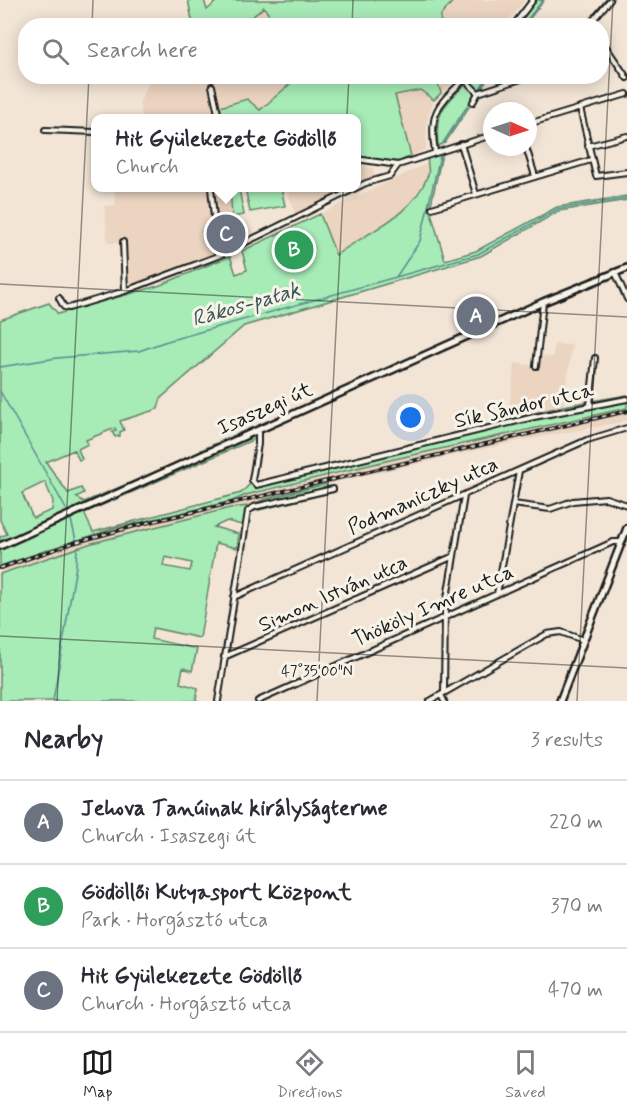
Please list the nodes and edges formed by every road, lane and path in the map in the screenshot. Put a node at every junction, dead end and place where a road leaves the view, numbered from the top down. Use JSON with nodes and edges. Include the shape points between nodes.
{"nodes":[{"id":1,"x":533,"y":0,"type":"edge"},
{"id":2,"x":610,"y":0,"type":"edge"},
{"id":3,"x":519,"y":18,"type":"edge"},
{"id":4,"x":595,"y":18,"type":"edge"},
{"id":5,"x":609,"y":52,"type":"edge"},
{"id":6,"x":627,"y":78,"type":"edge"},
{"id":7,"x":460,"y":84,"type":"edge"},
{"id":8,"x":471,"y":84,"type":"edge"},
{"id":9,"x":506,"y":84,"type":"edge"},
{"id":10,"x":212,"y":86,"type":"dead end"},
{"id":11,"x":478,"y":93,"type":"junction"},
{"id":12,"x":627,"y":94,"type":"edge"},
{"id":13,"x":473,"y":102,"type":"dead end"},
{"id":14,"x":580,"y":108,"type":"junction"},
{"id":15,"x":218,"y":114,"type":"edge"},
{"id":16,"x":537,"y":121,"type":"edge"},
{"id":17,"x":45,"y":130,"type":"dead end"},
{"id":18,"x":91,"y":132,"type":"edge"},
{"id":19,"x":627,"y":136,"type":"edge"},
{"id":20,"x":483,"y":138,"type":"edge"},
{"id":21,"x":461,"y":144,"type":"junction"},
{"id":22,"x":588,"y":146,"type":"junction"},
{"id":23,"x":435,"y":152,"type":"junction"},
{"id":24,"x":529,"y":156,"type":"edge"},
{"id":25,"x":361,"y":160,"type":"edge"},
{"id":26,"x":591,"y":160,"type":"junction"},
{"id":27,"x":398,"y":165,"type":"junction"},
{"id":28,"x":627,"y":172,"type":"edge"},
{"id":29,"x":535,"y":176,"type":"junction"},
{"id":30,"x":361,"y":185,"type":"edge"},
{"id":31,"x":210,"y":192,"type":"edge"},
{"id":32,"x":348,"y":192,"type":"edge"},
{"id":33,"x":476,"y":194,"type":"junction"},
{"id":34,"x":432,"y":208,"type":"dead end"},
{"id":35,"x":123,"y":242,"type":"dead end"},
{"id":36,"x":218,"y":256,"type":"junction"},
{"id":37,"x":627,"y":268,"type":"edge"},
{"id":38,"x":615,"y":272,"type":"junction"},
{"id":39,"x":125,"y":291,"type":"junction"},
{"id":40,"x":59,"y":298,"type":"dead end"},
{"id":41,"x":627,"y":299,"type":"edge"},
{"id":42,"x":543,"y":302,"type":"junction"},
{"id":43,"x":595,"y":358,"type":"dead end"},
{"id":44,"x":536,"y":366,"type":"dead end"},
{"id":45,"x":627,"y":399,"type":"edge"},
{"id":46,"x":590,"y":405,"type":"junction"},
{"id":47,"x":627,"y":428,"type":"edge"},
{"id":48,"x":258,"y":430,"type":"junction"},
{"id":49,"x":519,"y":470,"type":"junction"},
{"id":50,"x":333,"y":489,"type":"dead end"},
{"id":51,"x":464,"y":495,"type":"junction"},
{"id":52,"x":513,"y":504,"type":"junction"},
{"id":53,"x":627,"y":505,"type":"edge"},
{"id":54,"x":627,"y":528,"type":"edge"},
{"id":55,"x":621,"y":542,"type":"junction"},
{"id":56,"x":0,"y":546,"type":"edge"},
{"id":57,"x":454,"y":556,"type":"junction"},
{"id":58,"x":497,"y":594,"type":"junction"},
{"id":59,"x":234,"y":597,"type":"junction"},
{"id":60,"x":446,"y":616,"type":"junction"},
{"id":61,"x":583,"y":640,"type":"junction"},
{"id":62,"x":224,"y":657,"type":"junction"},
{"id":63,"x":443,"y":694,"type":"junction"},
{"id":64,"x":218,"y":701,"type":"edge"},
{"id":65,"x":258,"y":701,"type":"edge"},
{"id":66,"x":430,"y":701,"type":"edge"},
{"id":67,"x":444,"y":701,"type":"edge"},
{"id":68,"x":560,"y":701,"type":"edge"}],
"edges":[{"from":1,"to":3,"type":"street"},
{"from":2,"to":4,"type":"street"},
{"from":5,"to":6,"type":"street"},
{"from":7,"to":23,"type":"street","via":[[435,112]]},
{"from":8,"to":11,"type":"street"},
{"from":9,"to":11,"type":"street"},
{"from":10,"to":15,"type":"street"},
{"from":11,"to":13,"type":"street"},
{"from":12,"to":14,"type":"street"},
{"from":14,"to":16,"type":"street"},
{"from":14,"to":22,"type":"street"},
{"from":17,"to":18,"type":"street"},
{"from":19,"to":22,"type":"street"},
{"from":20,"to":21,"type":"street"},
{"from":21,"to":23,"type":"street"},
{"from":21,"to":33,"type":"street"},
{"from":22,"to":26,"type":"street"},
{"from":23,"to":27,"type":"street"},
{"from":24,"to":29,"type":"street"},
{"from":25,"to":27,"type":"street"},
{"from":26,"to":28,"type":"street","via":[[597,177]]},
{"from":26,"to":29,"type":"street"},
{"from":27,"to":30,"type":"street","via":[[390,176]]},
{"from":29,"to":33,"type":"street"},
{"from":31,"to":36,"type":"street"},
{"from":32,"to":36,"type":"street"},
{"from":33,"to":34,"type":"street"},
{"from":35,"to":39,"type":"street"},
{"from":36,"to":39,"type":"street"},
{"from":37,"to":38,"type":"main road","name":"Isaszegi út"},
{"from":38,"to":41,"type":"street"},
{"from":38,"to":42,"type":"main road","name":"Isaszegi út"},
{"from":39,"to":40,"type":"street","via":[[69,308]]},
{"from":42,"to":44,"type":"street"},
{"from":42,"to":48,"type":"main road","name":"Isaszegi út"},
{"from":43,"to":46,"type":"street"},
{"from":45,"to":46,"type":"street","name":"Sík Sándor utca"},
{"from":46,"to":48,"type":"street","name":"Sík Sándor utca","via":[[254,484]]},
{"from":47,"to":49,"type":"street","name":"Podmaniczky utca","via":[[587,440]]},
{"from":48,"to":56,"type":"main road","name":"Isaszegi út"},
{"from":49,"to":51,"type":"street","name":"Podmaniczky utca"},
{"from":49,"to":52,"type":"street"},
{"from":50,"to":59,"type":"street","via":[[249,509]]},
{"from":51,"to":57,"type":"street"},
{"from":51,"to":59,"type":"street","name":"Podmaniczky utca"},
{"from":52,"to":53,"type":"street","via":[[550,508],[606,498]]},
{"from":52,"to":58,"type":"street"},
{"from":54,"to":55,"type":"main road"},
{"from":55,"to":58,"type":"street","name":"Thököly Imre utca","via":[[613,542]]},
{"from":55,"to":61,"type":"main road"},
{"from":57,"to":60,"type":"street"},
{"from":57,"to":62,"type":"street","name":"Simon István utca"},
{"from":58,"to":60,"type":"street","name":"Thököly Imre utca"},
{"from":59,"to":62,"type":"street"},
{"from":60,"to":63,"type":"street"},
{"from":60,"to":65,"type":"street","name":"Thököly Imre utca"},
{"from":61,"to":63,"type":"street","via":[[561,632],[547,634]]},
{"from":61,"to":68,"type":"main road"},
{"from":62,"to":64,"type":"street"},
{"from":63,"to":66,"type":"street"},
{"from":63,"to":67,"type":"street"}]}
